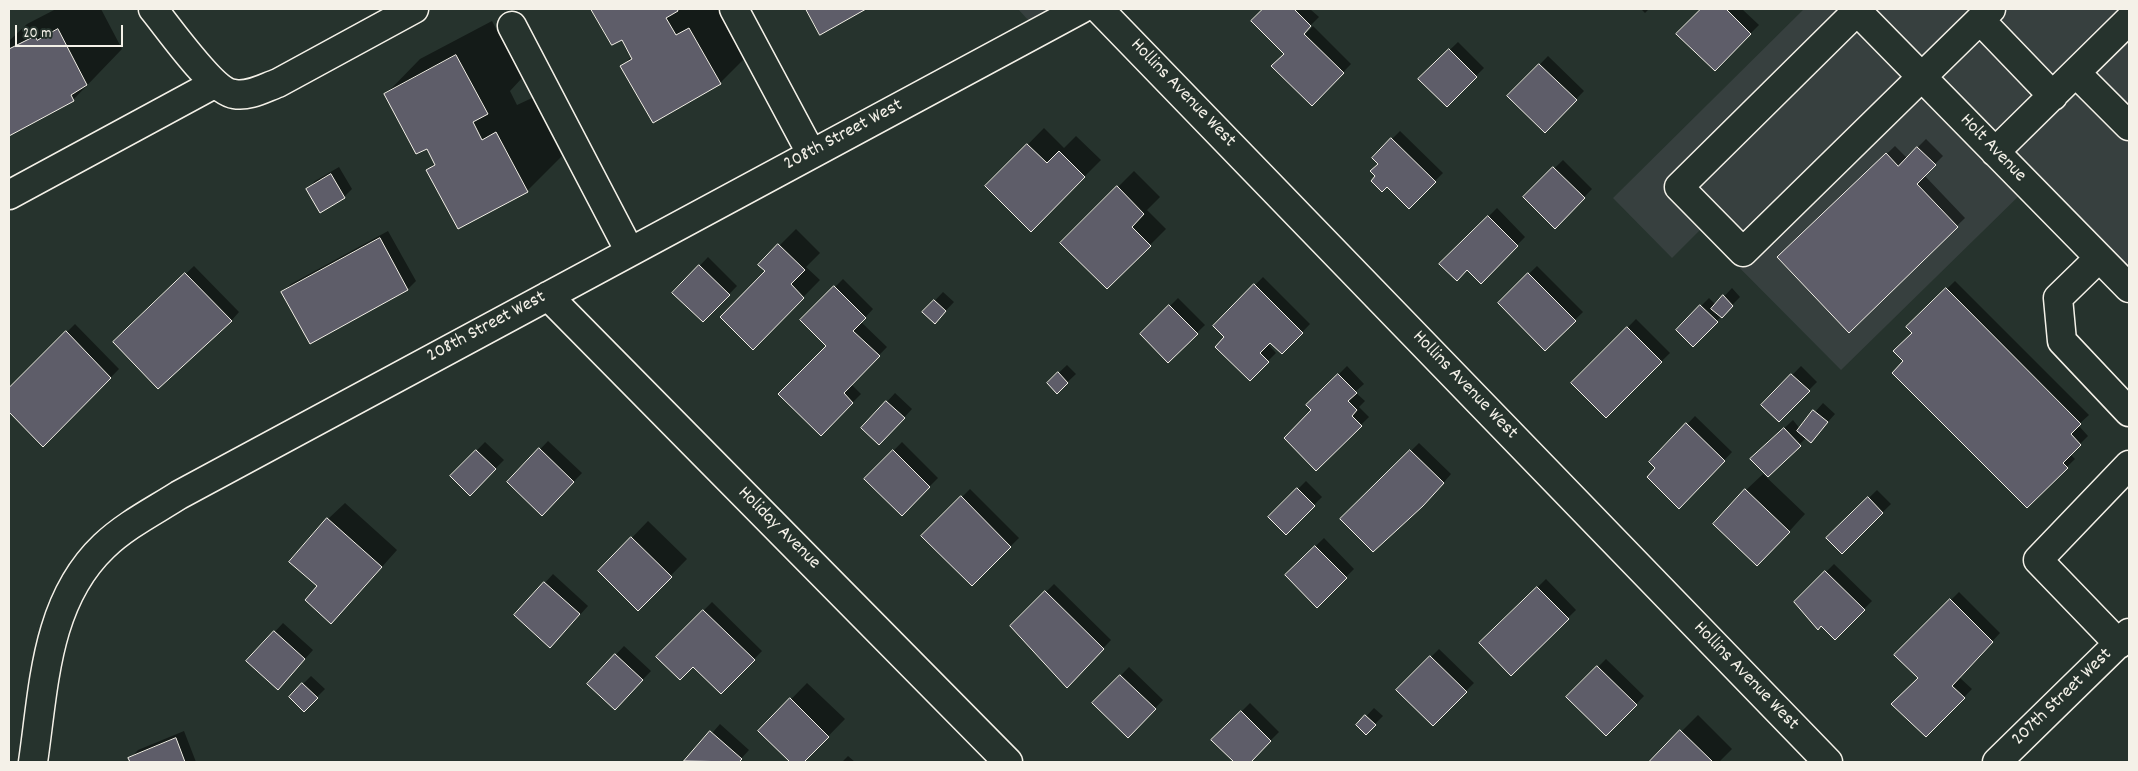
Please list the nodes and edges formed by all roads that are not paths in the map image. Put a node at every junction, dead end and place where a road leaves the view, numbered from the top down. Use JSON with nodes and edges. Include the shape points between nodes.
{"nodes":[{"id":1,"x":153,"y":9,"type":"edge"},
{"id":2,"x":414,"y":9,"type":"edge"},
{"id":3,"x":734,"y":9,"type":"edge"},
{"id":4,"x":1081,"y":9,"type":"edge"},
{"id":5,"x":1099,"y":9,"type":"edge"},
{"id":6,"x":1856,"y":10,"type":"edge"},
{"id":7,"x":1985,"y":14,"type":"edge"},
{"id":8,"x":2129,"y":20,"type":"edge"},
{"id":9,"x":512,"y":26,"type":"dead end"},
{"id":10,"x":2076,"y":73,"type":"junction"},
{"id":11,"x":1922,"y":76,"type":"junction"},
{"id":12,"x":224,"y":89,"type":"junction"},
{"id":13,"x":2053,"y":96,"type":"junction"},
{"id":14,"x":2129,"y":126,"type":"edge"},
{"id":15,"x":1995,"y":152,"type":"junction"},
{"id":16,"x":811,"y":153,"type":"junction"},
{"id":17,"x":9,"y":195,"type":"edge"},
{"id":18,"x":629,"y":250,"type":"junction"},
{"id":19,"x":2099,"y":258,"type":"junction"},
{"id":20,"x":2129,"y":288,"type":"edge"},
{"id":21,"x":548,"y":296,"type":"junction"},
{"id":22,"x":2129,"y":412,"type":"edge"},
{"id":23,"x":2129,"y":466,"type":"edge"},
{"id":24,"x":2124,"y":639,"type":"edge"},
{"id":25,"x":33,"y":762,"type":"edge"},
{"id":26,"x":1008,"y":762,"type":"edge"},
{"id":27,"x":1828,"y":762,"type":"edge"},
{"id":28,"x":1996,"y":762,"type":"edge"}],
"edges":[{"from":1,"to":12,"type":"street"},
{"from":2,"to":12,"type":"street","via":[[278,83],[255,92]]},
{"from":3,"to":16,"type":"street"},
{"from":4,"to":16,"type":"street","name":"208th Street West"},
{"from":5,"to":27,"type":"street","name":"Hollins Avenue West"},
{"from":6,"to":11,"type":"street","name":"Holt Avenue"},
{"from":6,"to":11,"type":"street","via":[[1678,187],[1743,252]]},
{"from":7,"to":11,"type":"street"},
{"from":7,"to":13,"type":"street"},
{"from":8,"to":10,"type":"street"},
{"from":9,"to":18,"type":"street"},
{"from":10,"to":13,"type":"street"},
{"from":10,"to":14,"type":"street"},
{"from":11,"to":15,"type":"street","name":"Holt Avenue"},
{"from":12,"to":17,"type":"street"},
{"from":13,"to":15,"type":"street"},
{"from":15,"to":19,"type":"street","name":"Holt Avenue"},
{"from":16,"to":18,"type":"street","name":"208th Street West"},
{"from":18,"to":21,"type":"street","name":"208th Street West"},
{"from":19,"to":20,"type":"street","name":"Holt Avenue"},
{"from":19,"to":22,"type":"street","via":[[2058,298],[2062,341]]},
{"from":21,"to":25,"type":"street","name":"208th Street West","via":[[179,495],[117,534],[85,566],[54,629]]},
{"from":21,"to":26,"type":"street","name":"Holiday Avenue"},
{"from":23,"to":24,"type":"street","via":[[2038,560]]},
{"from":24,"to":28,"type":"street","name":"207th Street West"}]}
